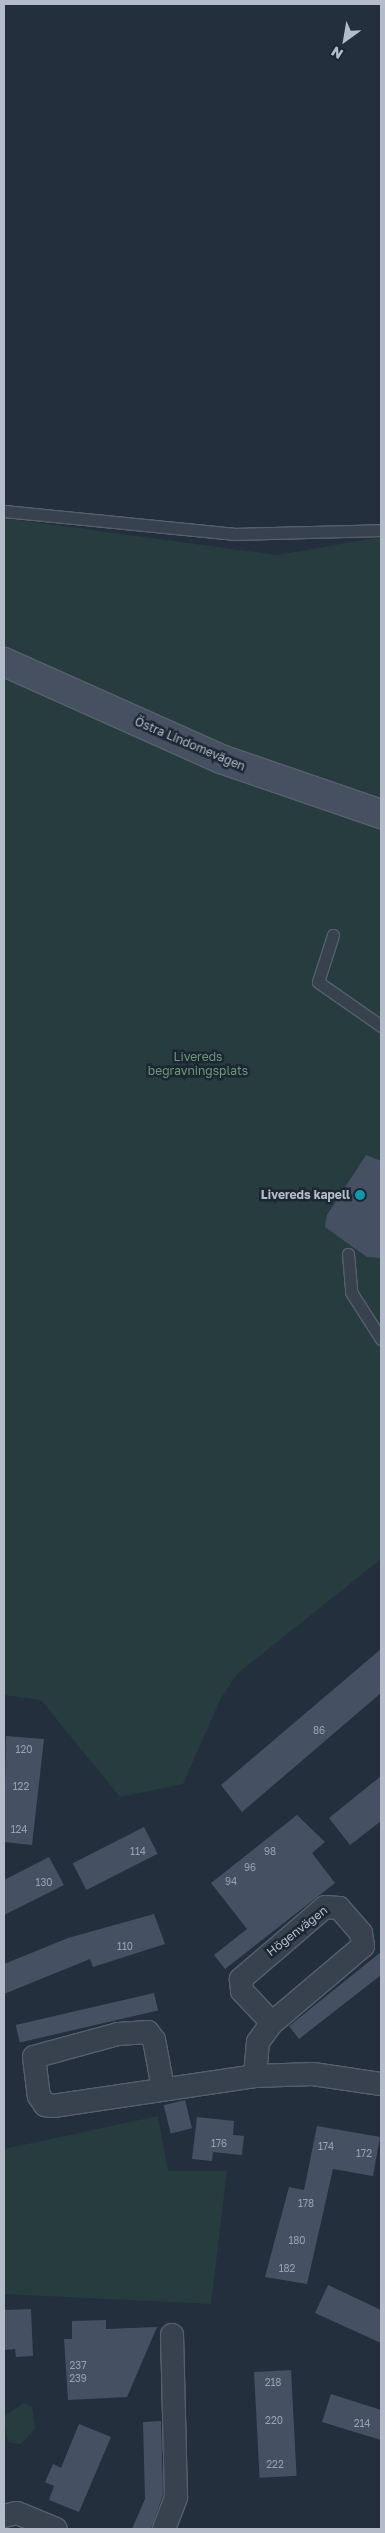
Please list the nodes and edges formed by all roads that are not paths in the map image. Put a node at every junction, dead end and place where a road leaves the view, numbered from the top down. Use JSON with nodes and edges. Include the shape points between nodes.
{"nodes":[{"id":1,"x":4,"y":511,"type":"edge"},
{"id":2,"x":381,"y":530,"type":"edge"},
{"id":3,"x":4,"y":662,"type":"edge"},
{"id":4,"x":381,"y":814,"type":"edge"},
{"id":5,"x":333,"y":935,"type":"dead end"},
{"id":6,"x":381,"y":1026,"type":"edge"},
{"id":7,"x":348,"y":1254,"type":"dead end"},
{"id":8,"x":381,"y":1339,"type":"edge"},
{"id":9,"x":272,"y":2023,"type":"junction"},
{"id":10,"x":255,"y":2076,"type":"junction"},
{"id":11,"x":381,"y":2084,"type":"edge"},
{"id":12,"x":164,"y":2088,"type":"junction"},
{"id":13,"x":172,"y":2335,"type":"dead end"},
{"id":14,"x":4,"y":2516,"type":"edge"},
{"id":15,"x":56,"y":2529,"type":"edge"},
{"id":16,"x":164,"y":2529,"type":"edge"}],
"edges":[{"from":1,"to":2,"type":"lane","via":[[233,534]]},
{"from":3,"to":4,"type":"street","name":"Östra Lindomevägen","via":[[221,759]]},
{"from":5,"to":6,"type":"lane","via":[[318,982]]},
{"from":7,"to":8,"type":"lane","via":[[351,1292]]},
{"from":9,"to":9,"type":"street","name":"Högenvägen","via":[[364,1946],[361,1933],[340,1908],[325,1907],[241,1979],[242,1991]]},
{"from":9,"to":10,"type":"street","name":"Högenvägen","via":[[258,2042]]},
{"from":10,"to":11,"type":"street","via":[[313,2074]]},
{"from":10,"to":12,"type":"street"},
{"from":12,"to":12,"type":"street","via":[[45,2104],[34,2057],[139,2030],[154,2040]]},
{"from":13,"to":16,"type":"street","via":[[176,2497]]},
{"from":14,"to":15,"type":"street","via":[[17,2513]]}]}
